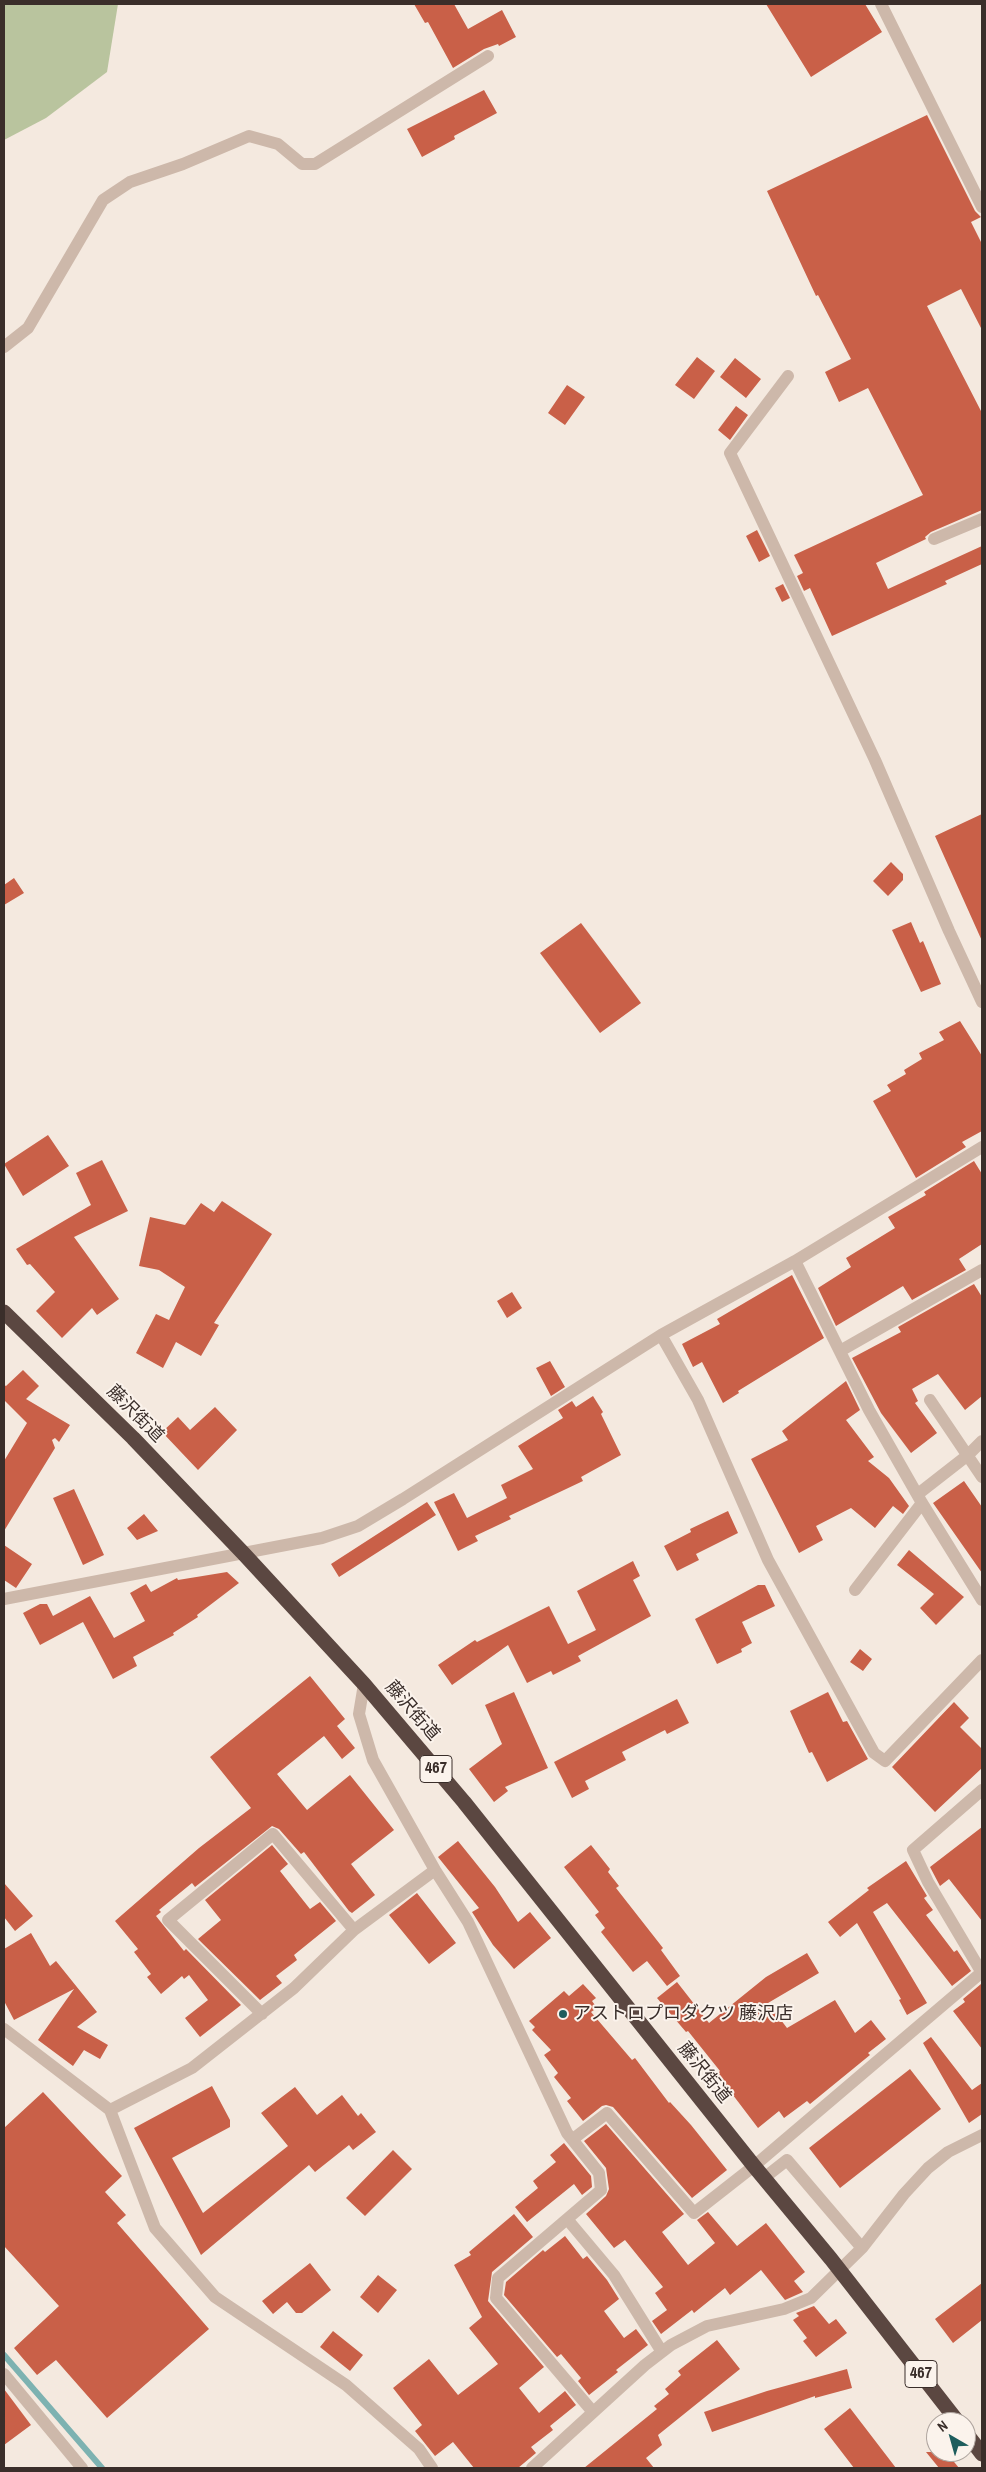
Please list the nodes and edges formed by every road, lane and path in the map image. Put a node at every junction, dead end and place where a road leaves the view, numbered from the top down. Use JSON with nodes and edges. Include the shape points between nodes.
{"nodes":[{"id":1,"x":881,"y":4,"type":"edge"},
{"id":2,"x":488,"y":56,"type":"dead end"},
{"id":3,"x":982,"y":207,"type":"edge"},
{"id":4,"x":4,"y":347,"type":"edge"},
{"id":5,"x":788,"y":376,"type":"dead end"},
{"id":6,"x":982,"y":519,"type":"edge"},
{"id":7,"x":934,"y":539,"type":"dead end"},
{"id":8,"x":982,"y":1002,"type":"edge"},
{"id":9,"x":982,"y":1147,"type":"edge"},
{"id":10,"x":795,"y":1261,"type":"junction"},
{"id":11,"x":982,"y":1270,"type":"edge"},
{"id":12,"x":4,"y":1312,"type":"edge"},
{"id":13,"x":661,"y":1335,"type":"junction"},
{"id":14,"x":840,"y":1350,"type":"junction"},
{"id":15,"x":930,"y":1400,"type":"dead end"},
{"id":16,"x":982,"y":1441,"type":"edge"},
{"id":17,"x":968,"y":1455,"type":"junction"},
{"id":18,"x":982,"y":1478,"type":"edge"},
{"id":19,"x":920,"y":1498,"type":"junction"},
{"id":20,"x":244,"y":1554,"type":"junction"},
{"id":21,"x":855,"y":1590,"type":"dead end"},
{"id":22,"x":4,"y":1599,"type":"edge"},
{"id":23,"x":982,"y":1600,"type":"edge"},
{"id":24,"x":982,"y":1660,"type":"edge"},
{"id":25,"x":364,"y":1684,"type":"junction"},
{"id":26,"x":982,"y":1790,"type":"edge"},
{"id":27,"x":435,"y":1870,"type":"junction"},
{"id":28,"x":354,"y":1930,"type":"junction"},
{"id":29,"x":982,"y":1973,"type":"edge"},
{"id":30,"x":262,"y":2014,"type":"junction"},
{"id":31,"x":4,"y":2029,"type":"edge"},
{"id":32,"x":110,"y":2110,"type":"junction"},
{"id":33,"x":982,"y":2135,"type":"edge"},
{"id":34,"x":572,"y":2140,"type":"junction"},
{"id":35,"x":754,"y":2166,"type":"junction"},
{"id":36,"x":764,"y":2178,"type":"junction"},
{"id":37,"x":567,"y":2219,"type":"junction"},
{"id":38,"x":862,"y":2248,"type":"junction"},
{"id":39,"x":662,"y":2352,"type":"junction"},
{"id":40,"x":4,"y":2374,"type":"edge"},
{"id":41,"x":593,"y":2412,"type":"junction"},
{"id":42,"x":950,"y":2412,"type":"edge"},
{"id":43,"x":82,"y":2468,"type":"edge"},
{"id":44,"x":432,"y":2468,"type":"edge"},
{"id":45,"x":532,"y":2468,"type":"edge"}],
"edges":[{"from":1,"to":3,"type":"street"},
{"from":2,"to":4,"type":"street","via":[[315,164],[302,164],[278,144],[250,136],[130,182],[103,200],[28,328]]},
{"from":5,"to":8,"type":"street","via":[[730,453],[871,751]]},
{"from":6,"to":7,"type":"street"},
{"from":9,"to":10,"type":"street"},
{"from":10,"to":13,"type":"street"},
{"from":10,"to":14,"type":"street"},
{"from":11,"to":14,"type":"street"},
{"from":12,"to":20,"type":"highway","name":"藤沢街道","number":"467","via":[[133,1438]]},
{"from":13,"to":20,"type":"street","via":[[358,1526],[322,1538]]},
{"from":13,"to":24,"type":"street","via":[[698,1400],[768,1560],[874,1753],[885,1761]]},
{"from":14,"to":19,"type":"street","via":[[869,1410]]},
{"from":15,"to":17,"type":"street"},
{"from":16,"to":17,"type":"street"},
{"from":17,"to":18,"type":"street"},
{"from":17,"to":19,"type":"street"},
{"from":19,"to":21,"type":"street"},
{"from":19,"to":23,"type":"street"},
{"from":20,"to":22,"type":"street"},
{"from":20,"to":25,"type":"highway","name":"藤沢街道","number":"467"},
{"from":25,"to":27,"type":"street","via":[[359,1714],[373,1760]]},
{"from":25,"to":35,"type":"highway","name":"藤沢街道","number":"467","via":[[464,1802]]},
{"from":26,"to":29,"type":"street","via":[[913,1850],[928,1882]]},
{"from":27,"to":28,"type":"street"},
{"from":27,"to":34,"type":"street","via":[[468,1922]]},
{"from":28,"to":30,"type":"street"},
{"from":28,"to":30,"type":"street","via":[[273,1834],[168,1920]]},
{"from":29,"to":35,"type":"street"},
{"from":30,"to":32,"type":"street","via":[[192,2068]]},
{"from":31,"to":32,"type":"street"},
{"from":32,"to":44,"type":"street","via":[[155,2228],[215,2297],[346,2385],[418,2449]]},
{"from":33,"to":38,"type":"street","via":[[948,2152],[928,2168]]},
{"from":34,"to":35,"type":"street","via":[[607,2113],[694,2213]]},
{"from":34,"to":37,"type":"street","via":[[599,2173],[601,2190]]},
{"from":35,"to":36,"type":"highway","name":"藤沢街道","number":"467"},
{"from":36,"to":38,"type":"street","via":[[787,2160]]},
{"from":36,"to":42,"type":"highway","name":"藤沢街道","number":"467"},
{"from":37,"to":39,"type":"street","via":[[614,2275]]},
{"from":37,"to":41,"type":"street","via":[[498,2278],[496,2298]]},
{"from":38,"to":39,"type":"street","via":[[811,2298],[784,2310],[707,2326]]},
{"from":39,"to":41,"type":"street"},
{"from":40,"to":43,"type":"street"},
{"from":41,"to":45,"type":"street"}]}
